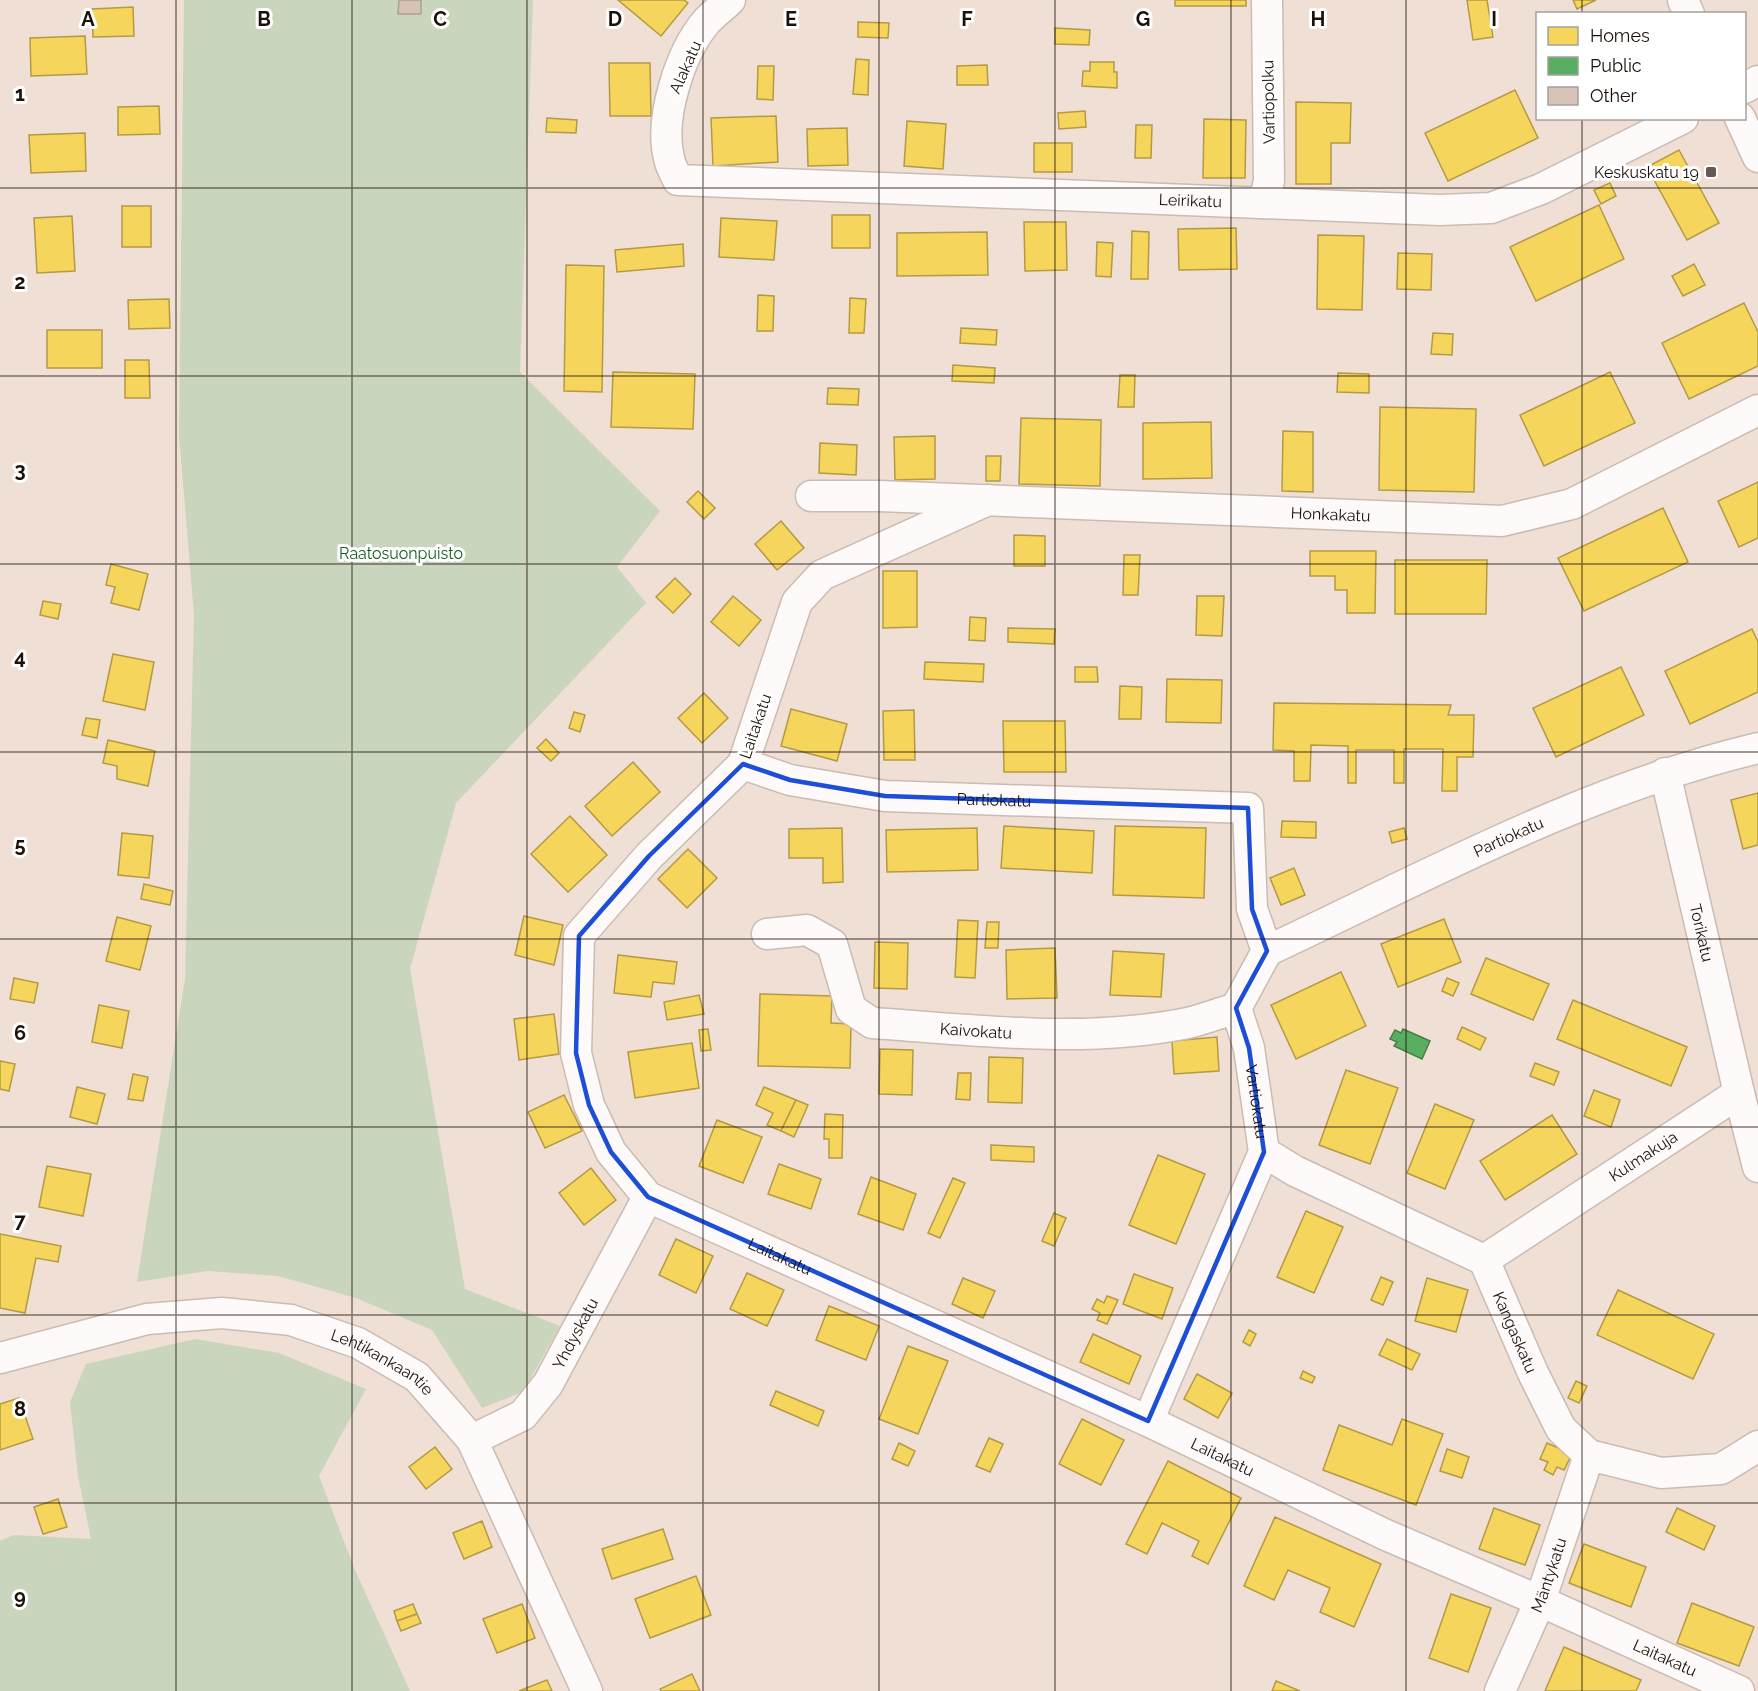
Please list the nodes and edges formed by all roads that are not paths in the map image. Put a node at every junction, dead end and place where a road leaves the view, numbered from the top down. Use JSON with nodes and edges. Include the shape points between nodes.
{"nodes":[{"id":1,"x":730,"y":0,"type":"edge"},
{"id":2,"x":1267,"y":0,"type":"edge"},
{"id":3,"x":1679,"y":120,"type":"edge"},
{"id":4,"x":1741,"y":120,"type":"edge"},
{"id":5,"x":1758,"y":157,"type":"edge"},
{"id":6,"x":678,"y":180,"type":"joint"},
{"id":7,"x":1264,"y":203,"type":"junction"},
{"id":8,"x":1758,"y":410,"type":"edge"},
{"id":9,"x":811,"y":496,"type":"dead end"},
{"id":10,"x":988,"y":500,"type":"junction"},
{"id":11,"x":1758,"y":748,"type":"edge"},
{"id":12,"x":743,"y":764,"type":"junction"},
{"id":13,"x":1665,"y":773,"type":"junction"},
{"id":14,"x":767,"y":934,"type":"dead end"},
{"id":15,"x":1267,"y":951,"type":"junction"},
{"id":16,"x":1236,"y":1008,"type":"junction"},
{"id":17,"x":1739,"y":1092,"type":"junction"},
{"id":18,"x":1264,"y":1152,"type":"junction"},
{"id":19,"x":1758,"y":1167,"type":"edge"},
{"id":20,"x":648,"y":1197,"type":"junction"},
{"id":21,"x":1484,"y":1260,"type":"junction"},
{"id":22,"x":0,"y":1358,"type":"edge"},
{"id":23,"x":1148,"y":1421,"type":"junction"},
{"id":24,"x":472,"y":1440,"type":"junction"},
{"id":25,"x":1758,"y":1446,"type":"edge"},
{"id":26,"x":1589,"y":1455,"type":"junction"},
{"id":27,"x":1540,"y":1600,"type":"junction"},
{"id":28,"x":587,"y":1691,"type":"edge"},
{"id":29,"x":1500,"y":1691,"type":"edge"},
{"id":30,"x":1738,"y":1691,"type":"edge"}],
"edges":[{"from":1,"to":6,"type":"street","name":"Alakatu","via":[[705,23],[672,91],[667,128],[669,158]]},
{"from":2,"to":7,"type":"street","name":"Vartiopolku","via":[[1269,181]]},
{"from":3,"to":7,"type":"street","name":"Leirikatu","via":[[1541,189],[1491,208],[1440,210]]},
{"from":4,"to":5,"type":"street"},
{"from":6,"to":7,"type":"street","name":"Leirikatu"},
{"from":8,"to":10,"type":"street","name":"Honkakatu","via":[[1572,504],[1502,521]]},
{"from":9,"to":10,"type":"street","name":"Honkakatu"},
{"from":10,"to":12,"type":"street","name":"Laitakatu","via":[[822,574],[797,602]]},
{"from":11,"to":13,"type":"street","name":"Partiokatu"},
{"from":12,"to":15,"type":"street","name":"Partiokatu","via":[[790,780],[885,796],[1248,808],[1252,909]]},
{"from":12,"to":20,"type":"street","name":"Laitakatu","via":[[649,856],[579,936],[576,1053],[589,1105],[612,1152]]},
{"from":13,"to":15,"type":"street","name":"Partiokatu","via":[[1602,795]]},
{"from":13,"to":17,"type":"street","name":"Torikatu"},
{"from":14,"to":16,"type":"street","name":"Kaivokatu","via":[[807,930],[832,944],[851,1009],[872,1023],[1053,1036],[1149,1029],[1191,1022]]},
{"from":15,"to":16,"type":"street"},
{"from":16,"to":18,"type":"street","name":"Vartiokatu","via":[[1249,1048]]},
{"from":17,"to":19,"type":"street"},
{"from":17,"to":21,"type":"street","name":"Kulmakuja"},
{"from":18,"to":21,"type":"street","via":[[1295,1171]]},
{"from":18,"to":23,"type":"street","name":"Vartiokatu"},
{"from":20,"to":23,"type":"street","name":"Laitakatu"},
{"from":20,"to":24,"type":"street","name":"Yhdyskatu","via":[[548,1384],[523,1415]]},
{"from":21,"to":26,"type":"street","name":"Kangaskatu","via":[[1561,1429]]},
{"from":22,"to":24,"type":"street","name":"Lehtikankaantie","via":[[147,1319],[222,1313],[291,1320],[358,1343],[417,1377]]},
{"from":23,"to":27,"type":"street","name":"Laitakatu","via":[[1386,1534]]},
{"from":24,"to":28,"type":"street","name":"Lehtikankaantie"},
{"from":25,"to":26,"type":"street","name":"Kangaskatu","via":[[1721,1469],[1661,1473]]},
{"from":26,"to":27,"type":"street","name":"Mäntykatu"},
{"from":27,"to":29,"type":"street","name":"Mäntykatu"},
{"from":27,"to":30,"type":"street","name":"Laitakatu"}]}
